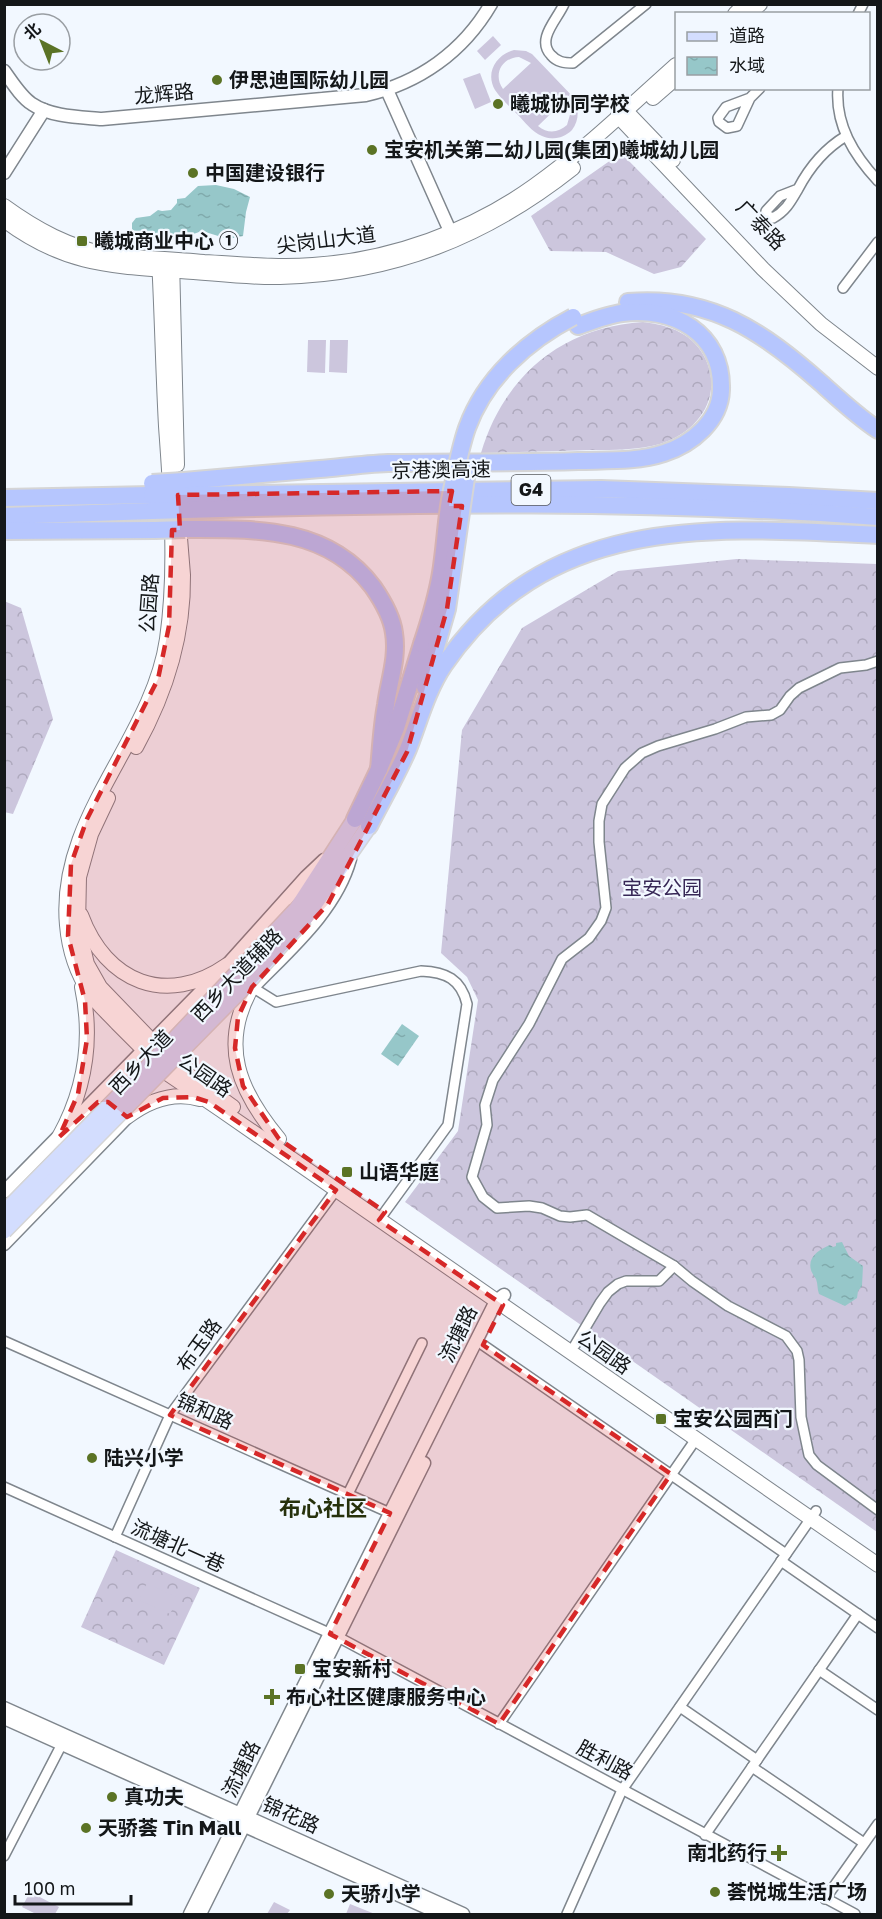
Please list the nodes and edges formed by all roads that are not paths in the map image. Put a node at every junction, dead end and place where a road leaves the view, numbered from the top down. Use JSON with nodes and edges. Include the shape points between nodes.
{"nodes":[{"id":1,"x":491,"y":4,"type":"edge"},
{"id":2,"x":564,"y":4,"type":"edge"},
{"id":3,"x":646,"y":4,"type":"edge"},
{"id":4,"x":675,"y":66,"type":"edge"},
{"id":5,"x":4,"y":71,"type":"edge"},
{"id":6,"x":675,"y":79,"type":"edge"},
{"id":7,"x":387,"y":90,"type":"junction"},
{"id":8,"x":758,"y":90,"type":"edge"},
{"id":9,"x":838,"y":90,"type":"edge"},
{"id":10,"x":750,"y":98,"type":"dead end"},
{"id":11,"x":44,"y":110,"type":"junction"},
{"id":12,"x":625,"y":117,"type":"junction"},
{"id":13,"x":846,"y":136,"type":"junction"},
{"id":14,"x":4,"y":173,"type":"edge"},
{"id":15,"x":878,"y":181,"type":"edge"},
{"id":16,"x":798,"y":189,"type":"dead end"},
{"id":17,"x":4,"y":206,"type":"edge"},
{"id":18,"x":4,"y":220,"type":"edge"},
{"id":19,"x":452,"y":236,"type":"junction"},
{"id":20,"x":878,"y":242,"type":"edge"},
{"id":21,"x":166,"y":265,"type":"junction"},
{"id":22,"x":131,"y":268,"type":"junction"},
{"id":23,"x":201,"y":273,"type":"junction"},
{"id":24,"x":843,"y":288,"type":"dead end"},
{"id":25,"x":167,"y":300,"type":"junction"},
{"id":26,"x":575,"y":321,"type":"junction"},
{"id":27,"x":878,"y":356,"type":"edge"},
{"id":28,"x":878,"y":368,"type":"edge"},
{"id":29,"x":878,"y":430,"type":"edge"},
{"id":30,"x":184,"y":495,"type":"junction"},
{"id":31,"x":152,"y":497,"type":"junction"},
{"id":32,"x":4,"y":498,"type":"edge"},
{"id":33,"x":878,"y":501,"type":"edge"},
{"id":34,"x":4,"y":516,"type":"edge"},
{"id":35,"x":878,"y":517,"type":"edge"},
{"id":36,"x":4,"y":531,"type":"edge"},
{"id":37,"x":878,"y":535,"type":"edge"},
{"id":38,"x":429,"y":646,"type":"junction"},
{"id":39,"x":878,"y":661,"type":"edge"},
{"id":40,"x":406,"y":752,"type":"junction"},
{"id":41,"x":379,"y":769,"type":"junction"},
{"id":42,"x":362,"y":822,"type":"junction"},
{"id":43,"x":346,"y":848,"type":"junction"},
{"id":44,"x":77,"y":901,"type":"junction"},
{"id":45,"x":300,"y":914,"type":"junction"},
{"id":46,"x":227,"y":965,"type":"junction"},
{"id":47,"x":80,"y":976,"type":"junction"},
{"id":48,"x":252,"y":987,"type":"junction"},
{"id":49,"x":204,"y":988,"type":"junction"},
{"id":50,"x":225,"y":1015,"type":"junction"},
{"id":51,"x":148,"y":1046,"type":"junction"},
{"id":52,"x":172,"y":1070,"type":"junction"},
{"id":53,"x":209,"y":1102,"type":"junction"},
{"id":54,"x":90,"y":1105,"type":"junction"},
{"id":55,"x":123,"y":1121,"type":"junction"},
{"id":56,"x":59,"y":1137,"type":"junction"},
{"id":57,"x":279,"y":1139,"type":"junction"},
{"id":58,"x":336,"y":1190,"type":"junction"},
{"id":59,"x":4,"y":1192,"type":"edge"},
{"id":60,"x":4,"y":1213,"type":"edge"},
{"id":61,"x":382,"y":1216,"type":"junction"},
{"id":62,"x":4,"y":1231,"type":"edge"},
{"id":63,"x":4,"y":1244,"type":"edge"},
{"id":64,"x":674,"y":1266,"type":"junction"},
{"id":65,"x":501,"y":1300,"type":"junction"},
{"id":66,"x":4,"y":1341,"type":"edge"},
{"id":67,"x":422,"y":1343,"type":"dead end"},
{"id":68,"x":483,"y":1345,"type":"junction"},
{"id":69,"x":575,"y":1345,"type":"junction"},
{"id":70,"x":170,"y":1415,"type":"junction"},
{"id":71,"x":696,"y":1439,"type":"junction"},
{"id":72,"x":671,"y":1474,"type":"junction"},
{"id":73,"x":4,"y":1486,"type":"edge"},
{"id":74,"x":348,"y":1494,"type":"junction"},
{"id":75,"x":878,"y":1510,"type":"edge"},
{"id":76,"x":390,"y":1513,"type":"junction"},
{"id":77,"x":813,"y":1515,"type":"junction"},
{"id":78,"x":115,"y":1537,"type":"junction"},
{"id":79,"x":878,"y":1554,"type":"edge"},
{"id":80,"x":783,"y":1558,"type":"junction"},
{"id":81,"x":878,"y":1565,"type":"edge"},
{"id":82,"x":858,"y":1614,"type":"junction"},
{"id":83,"x":878,"y":1628,"type":"edge"},
{"id":84,"x":334,"y":1636,"type":"junction"},
{"id":85,"x":819,"y":1670,"type":"junction"},
{"id":86,"x":680,"y":1707,"type":"junction"},
{"id":87,"x":4,"y":1708,"type":"edge"},
{"id":88,"x":878,"y":1710,"type":"edge"},
{"id":89,"x":4,"y":1718,"type":"edge"},
{"id":90,"x":499,"y":1724,"type":"junction"},
{"id":91,"x":64,"y":1739,"type":"junction"},
{"id":92,"x":755,"y":1763,"type":"junction"},
{"id":93,"x":622,"y":1790,"type":"junction"},
{"id":94,"x":242,"y":1820,"type":"junction"},
{"id":95,"x":878,"y":1824,"type":"edge"},
{"id":96,"x":705,"y":1834,"type":"junction"},
{"id":97,"x":864,"y":1843,"type":"junction"},
{"id":98,"x":4,"y":1856,"type":"edge"},
{"id":99,"x":825,"y":1899,"type":"junction"},
{"id":100,"x":190,"y":1914,"type":"edge"},
{"id":101,"x":200,"y":1914,"type":"edge"},
{"id":102,"x":441,"y":1914,"type":"edge"},
{"id":103,"x":463,"y":1914,"type":"edge"},
{"id":104,"x":567,"y":1914,"type":"edge"},
{"id":105,"x":855,"y":1914,"type":"edge"}],
"edges":[{"from":1,"to":7,"type":"street","name":"龙辉路","via":[[478,25],[446,57]]},
{"from":2,"to":3,"type":"street","via":[[545,40],[546,49],[561,63],[573,63]]},
{"from":4,"to":12,"type":"main road","name":"尖岗山大道"},
{"from":5,"to":11,"type":"street","name":"龙辉路","via":[[31,104]]},
{"from":6,"to":12,"type":"main road","name":"尖岗山大道"},
{"from":7,"to":11,"type":"street","name":"龙辉路","via":[[102,119]]},
{"from":7,"to":19,"type":"street"},
{"from":8,"to":10,"type":"street"},
{"from":9,"to":13,"type":"street"},
{"from":11,"to":14,"type":"street"},
{"from":12,"to":19,"type":"main road","name":"尖岗山大道","via":[[576,165],[522,206],[490,224]]},
{"from":12,"to":27,"type":"main road","name":"广泰路","via":[[826,317]]},
{"from":12,"to":28,"type":"main road","name":"广泰路","via":[[763,269],[821,324]]},
{"from":13,"to":15,"type":"street"},
{"from":13,"to":16,"type":"street","via":[[822,154]]},
{"from":17,"to":21,"type":"main road","name":"尖岗山大道","via":[[41,231],[73,245]]},
{"from":18,"to":22,"type":"main road","name":"尖岗山大道","via":[[39,242],[74,257]]},
{"from":19,"to":21,"type":"main road","name":"尖岗山大道","via":[[369,258],[316,265]]},
{"from":19,"to":23,"type":"main road","name":"尖岗山大道","via":[[386,263],[330,274],[279,277]]},
{"from":20,"to":24,"type":"street"},
{"from":21,"to":22,"type":"main road","name":"尖岗山大道"},
{"from":21,"to":23,"type":"main road","name":"尖岗山大道"},
{"from":21,"to":25,"type":"main road","name":"公园路"},
{"from":22,"to":25,"type":"main road","via":[[149,279]]},
{"from":23,"to":25,"type":"main road","via":[[183,283]]},
{"from":25,"to":44,"type":"main road","name":"公园路","via":[[183,574],[178,638],[158,706],[91,834],[81,866]]},
{"from":25,"to":47,"type":"main road","name":"公园路","via":[[172,544],[168,626],[152,695],[87,819],[73,854],[66,918]]},
{"from":26,"to":29,"type":"highway","via":[[618,303],[644,301],[690,304],[714,311],[781,349]]},
{"from":26,"to":30,"type":"highway","via":[[643,312],[676,318],[691,327],[712,350],[722,380],[711,421],[674,449],[644,457],[386,464]]},
{"from":26,"to":38,"type":"highway","bridge":true,"via":[[503,384],[478,430],[464,489],[447,609]]},
{"from":30,"to":31,"type":"highway","number":"G4","bridge":true},
{"from":30,"to":31,"type":"highway","bridge":true},
{"from":30,"to":33,"type":"highway","name":"京港澳高速","number":"G4","via":[[602,489]]},
{"from":30,"to":35,"type":"highway","name":"京港澳高速","number":"G4","via":[[290,507],[601,504]]},
{"from":31,"to":32,"type":"highway","number":"G4"},
{"from":31,"to":34,"type":"highway","number":"G4"},
{"from":36,"to":41,"type":"highway","bridge":true,"via":[[236,529],[289,534],[331,549],[367,579],[394,632],[395,655]]},
{"from":37,"to":40,"type":"highway","via":[[690,532],[603,547],[551,568],[504,599],[461,644],[433,686]]},
{"from":38,"to":40,"type":"highway"},
{"from":38,"to":41,"type":"highway"},
{"from":39,"to":64,"type":"street","via":[[840,668],[799,688],[771,715],[746,717],[658,746],[642,753],[625,768],[602,804],[599,821],[606,908],[601,921],[589,938],[562,959],[529,1024],[493,1080],[485,1105],[487,1125],[472,1177],[483,1197],[497,1208],[529,1206],[560,1216],[587,1215]]},
{"from":40,"to":42,"type":"highway"},
{"from":41,"to":42,"type":"highway"},
{"from":42,"to":43,"type":"main road"},
{"from":43,"to":45,"type":"main road"},
{"from":43,"to":46,"type":"street","name":"西乡大道辅路","via":[[306,877]]},
{"from":43,"to":48,"type":"street","name":"西乡大道辅路","via":[[348,867],[328,904]]},
{"from":44,"to":46,"type":"main road","via":[[96,945],[117,968],[137,979],[175,987],[202,980]]},
{"from":44,"to":51,"type":"main road","name":"公园路","via":[[79,937],[90,972]]},
{"from":45,"to":60,"type":"main road","name":"西乡大道","bridge":true},
{"from":45,"to":62,"type":"main road","name":"西乡大道","bridge":true,"via":[[240,991]]},
{"from":46,"to":49,"type":"street","name":"西乡大道辅路"},
{"from":47,"to":51,"type":"main road","name":"公园路","via":[[97,1002]]},
{"from":47,"to":56,"type":"main road","via":[[87,1020],[86,1057],[78,1094]]},
{"from":48,"to":50,"type":"street","name":"西乡大道辅路"},
{"from":48,"to":57,"type":"main road","via":[[238,1017],[237,1066],[253,1104]]},
{"from":48,"to":61,"type":"street","via":[[276,1002],[421,970],[439,971],[464,991],[467,1004],[447,1125]]},
{"from":49,"to":50,"type":"street","via":[[201,1010],[211,1018]]},
{"from":49,"to":51,"type":"street","name":"西乡大道辅路"},
{"from":50,"to":52,"type":"street","name":"西乡大道辅路"},
{"from":51,"to":52,"type":"main road","name":"公园路"},
{"from":51,"to":54,"type":"street","name":"西乡大道辅路"},
{"from":52,"to":53,"type":"main road","name":"公园路"},
{"from":52,"to":55,"type":"street","name":"西乡大道辅路"},
{"from":52,"to":57,"type":"main road","name":"公园路"},
{"from":53,"to":55,"type":"main road","via":[[193,1097],[162,1098]]},
{"from":53,"to":58,"type":"main road","name":"公园路"},
{"from":54,"to":55,"type":"street","via":[[104,1101],[113,1105]]},
{"from":54,"to":56,"type":"street","name":"西乡大道辅路"},
{"from":55,"to":63,"type":"street","name":"西乡大道辅路"},
{"from":56,"to":59,"type":"street","name":"西乡大道辅路"},
{"from":57,"to":61,"type":"main road","name":"公园路"},
{"from":58,"to":61,"type":"main road","name":"公园路"},
{"from":58,"to":70,"type":"street","name":"布玉路"},
{"from":61,"to":65,"type":"main road","name":"公园路"},
{"from":64,"to":69,"type":"street","via":[[659,1281],[626,1281],[608,1292]]},
{"from":64,"to":75,"type":"street","via":[[728,1306],[792,1342],[799,1360],[801,1417],[809,1455]]},
{"from":65,"to":68,"type":"street","name":"流塘路"},
{"from":65,"to":69,"type":"main road","name":"公园路"},
{"from":65,"to":71,"type":"main road","name":"公园路"},
{"from":65,"to":76,"type":"street","name":"流塘路"},
{"from":66,"to":70,"type":"street","name":"锦和路"},
{"from":67,"to":74,"type":"street"},
{"from":68,"to":72,"type":"street"},
{"from":68,"to":84,"type":"street","name":"流塘路"},
{"from":69,"to":77,"type":"main road","name":"公园路"},
{"from":70,"to":74,"type":"street","name":"锦和路"},
{"from":70,"to":78,"type":"street","name":"布玉路"},
{"from":71,"to":72,"type":"street"},
{"from":71,"to":77,"type":"main road","name":"公园路"},
{"from":72,"to":80,"type":"street"},
{"from":72,"to":90,"type":"street"},
{"from":73,"to":78,"type":"street","name":"流塘北一巷"},
{"from":74,"to":76,"type":"street","name":"锦和路"},
{"from":76,"to":84,"type":"street","name":"流塘路"},
{"from":77,"to":79,"type":"main road","name":"公园路"},
{"from":77,"to":80,"type":"street"},
{"from":77,"to":81,"type":"main road","name":"公园路"},
{"from":78,"to":84,"type":"street","name":"流塘北一巷"},
{"from":80,"to":82,"type":"street"},
{"from":80,"to":86,"type":"street"},
{"from":82,"to":83,"type":"street"},
{"from":82,"to":85,"type":"street"},
{"from":84,"to":90,"type":"street","name":"胜利路"},
{"from":84,"to":94,"type":"street","name":"流塘路"},
{"from":85,"to":88,"type":"street"},
{"from":85,"to":92,"type":"street"},
{"from":86,"to":92,"type":"street"},
{"from":86,"to":93,"type":"street"},
{"from":87,"to":91,"type":"street","name":"锦花路"},
{"from":89,"to":91,"type":"street","name":"锦花路"},
{"from":90,"to":93,"type":"street","name":"胜利路"},
{"from":91,"to":94,"type":"street","name":"锦花路"},
{"from":91,"to":98,"type":"street"},
{"from":92,"to":96,"type":"street"},
{"from":92,"to":97,"type":"street"},
{"from":93,"to":96,"type":"street","name":"胜利路"},
{"from":93,"to":104,"type":"street"},
{"from":94,"to":100,"type":"street","name":"流塘路"},
{"from":94,"to":101,"type":"street","name":"流塘路"},
{"from":94,"to":102,"type":"street","name":"锦花路"},
{"from":94,"to":103,"type":"street","name":"锦花路"},
{"from":95,"to":97,"type":"street"},
{"from":96,"to":99,"type":"street","name":"胜利路"},
{"from":97,"to":99,"type":"street"},
{"from":99,"to":105,"type":"street","name":"胜利路"}]}
